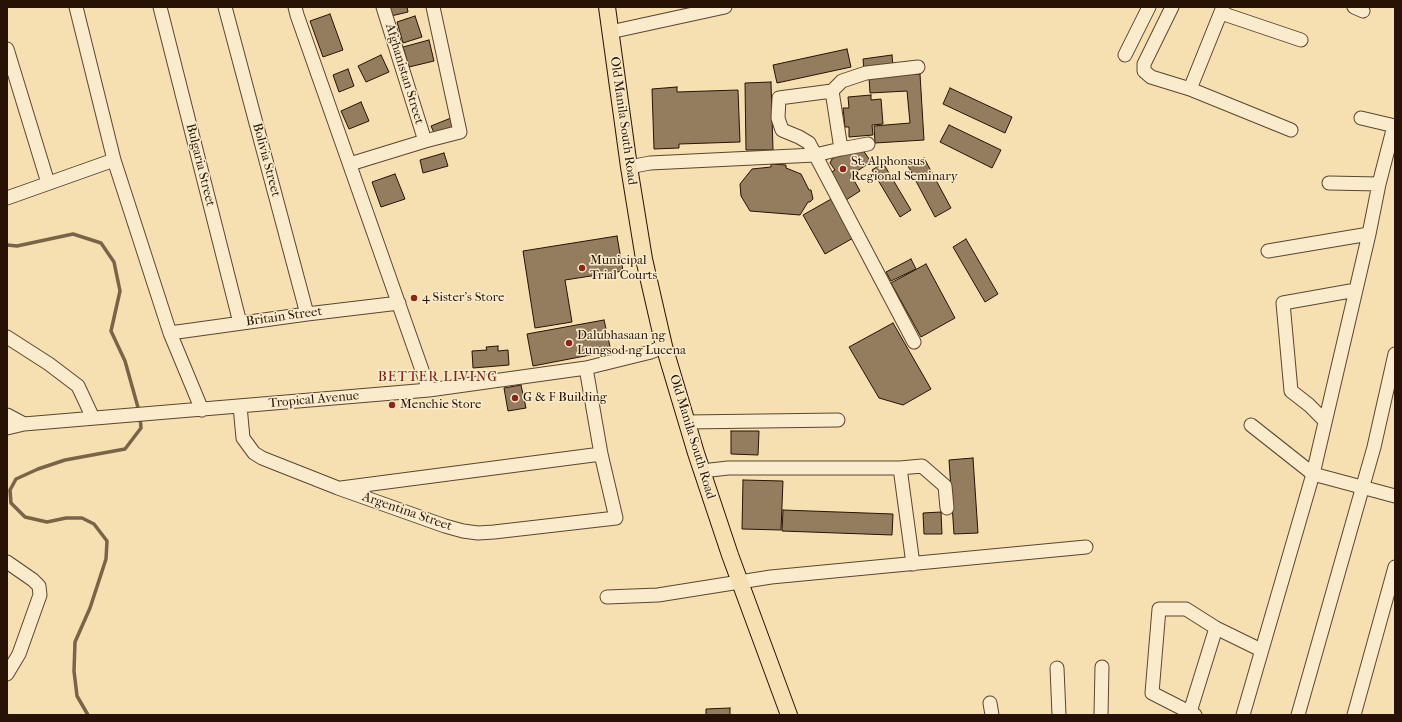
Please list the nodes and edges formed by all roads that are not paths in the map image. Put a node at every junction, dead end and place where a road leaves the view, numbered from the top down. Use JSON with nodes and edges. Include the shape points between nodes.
{"nodes":[{"id":1,"x":76,"y":7,"type":"edge"},
{"id":2,"x":160,"y":7,"type":"edge"},
{"id":3,"x":225,"y":7,"type":"edge"},
{"id":4,"x":295,"y":7,"type":"edge"},
{"id":5,"x":383,"y":7,"type":"edge"},
{"id":6,"x":433,"y":7,"type":"edge"},
{"id":7,"x":607,"y":7,"type":"edge"},
{"id":8,"x":1149,"y":7,"type":"edge"},
{"id":9,"x":1172,"y":7,"type":"edge"},
{"id":10,"x":717,"y":8,"type":"edge"},
{"id":11,"x":1222,"y":10,"type":"edge"},
{"id":12,"x":610,"y":32,"type":"junction"},
{"id":13,"x":1301,"y":40,"type":"dead end"},
{"id":14,"x":7,"y":49,"type":"edge"},
{"id":15,"x":1126,"y":55,"type":"dead end"},
{"id":16,"x":918,"y":67,"type":"dead end"},
{"id":17,"x":1190,"y":89,"type":"junction"},
{"id":18,"x":832,"y":91,"type":"junction"},
{"id":19,"x":1361,"y":118,"type":"dead end"},
{"id":20,"x":1394,"y":126,"type":"edge"},
{"id":21,"x":1291,"y":130,"type":"dead end"},
{"id":22,"x":425,"y":141,"type":"junction"},
{"id":23,"x":868,"y":144,"type":"dead end"},
{"id":24,"x":840,"y":149,"type":"junction"},
{"id":25,"x":815,"y":155,"type":"junction"},
{"id":26,"x":114,"y":160,"type":"junction"},
{"id":27,"x":350,"y":164,"type":"junction"},
{"id":28,"x":628,"y":167,"type":"junction"},
{"id":29,"x":48,"y":183,"type":"junction"},
{"id":30,"x":1329,"y":183,"type":"dead end"},
{"id":31,"x":1379,"y":184,"type":"junction"},
{"id":32,"x":7,"y":198,"type":"edge"},
{"id":33,"x":1369,"y":234,"type":"junction"},
{"id":34,"x":1268,"y":251,"type":"dead end"},
{"id":35,"x":1356,"y":290,"type":"junction"},
{"id":36,"x":399,"y":302,"type":"junction"},
{"id":37,"x":307,"y":314,"type":"junction"},
{"id":38,"x":240,"y":323,"type":"junction"},
{"id":39,"x":170,"y":333,"type":"junction"},
{"id":40,"x":7,"y":337,"type":"edge"},
{"id":41,"x":914,"y":342,"type":"dead end"},
{"id":42,"x":664,"y":346,"type":"junction"},
{"id":43,"x":1395,"y":354,"type":"edge"},
{"id":44,"x":586,"y":368,"type":"junction"},
{"id":45,"x":429,"y":390,"type":"junction"},
{"id":46,"x":240,"y":406,"type":"junction"},
{"id":47,"x":202,"y":410,"type":"junction"},
{"id":48,"x":7,"y":415,"type":"edge"},
{"id":49,"x":93,"y":418,"type":"junction"},
{"id":50,"x":838,"y":420,"type":"dead end"},
{"id":51,"x":1325,"y":421,"type":"junction"},
{"id":52,"x":686,"y":422,"type":"junction"},
{"id":53,"x":24,"y":424,"type":"junction"},
{"id":54,"x":1252,"y":424,"type":"dead end"},
{"id":55,"x":7,"y":428,"type":"edge"},
{"id":56,"x":601,"y":454,"type":"junction"},
{"id":57,"x":900,"y":468,"type":"junction"},
{"id":58,"x":702,"y":471,"type":"junction"},
{"id":59,"x":1313,"y":474,"type":"junction"},
{"id":60,"x":1363,"y":487,"type":"junction"},
{"id":61,"x":338,"y":488,"type":"junction"},
{"id":62,"x":1395,"y":496,"type":"edge"},
{"id":63,"x":947,"y":508,"type":"dead end"},
{"id":64,"x":1086,"y":546,"type":"dead end"},
{"id":65,"x":7,"y":562,"type":"edge"},
{"id":66,"x":913,"y":564,"type":"junction"},
{"id":67,"x":1395,"y":567,"type":"edge"},
{"id":68,"x":741,"y":582,"type":"junction"},
{"id":69,"x":607,"y":597,"type":"dead end"},
{"id":70,"x":1216,"y":628,"type":"junction"},
{"id":71,"x":1261,"y":650,"type":"junction"},
{"id":72,"x":1102,"y":666,"type":"dead end"},
{"id":73,"x":1057,"y":668,"type":"dead end"},
{"id":74,"x":7,"y":674,"type":"edge"},
{"id":75,"x":1192,"y":714,"type":"edge"},
{"id":76,"x":789,"y":715,"type":"edge"},
{"id":77,"x":1059,"y":715,"type":"edge"},
{"id":78,"x":1101,"y":715,"type":"edge"},
{"id":79,"x":1243,"y":715,"type":"edge"},
{"id":80,"x":1298,"y":715,"type":"edge"},
{"id":81,"x":1354,"y":715,"type":"edge"}],
"edges":[{"from":1,"to":26,"type":"street"},
{"from":2,"to":38,"type":"street","name":"Bulgaria Street"},
{"from":3,"to":37,"type":"street","name":"Bolivia Street"},
{"from":4,"to":27,"type":"street"},
{"from":5,"to":22,"type":"street","name":"Afghanistan Street"},
{"from":6,"to":22,"type":"street","via":[[460,132]]},
{"from":7,"to":12,"type":"main road","name":"Old Manila South Road"},
{"from":8,"to":15,"type":"street"},
{"from":9,"to":17,"type":"street","via":[[1144,64],[1144,71],[1151,77]]},
{"from":10,"to":12,"type":"street"},
{"from":11,"to":13,"type":"street"},
{"from":11,"to":17,"type":"street"},
{"from":12,"to":28,"type":"main road","name":"Old Manila South Road"},
{"from":14,"to":29,"type":"street"},
{"from":16,"to":18,"type":"street","via":[[866,73],[842,81]]},
{"from":17,"to":21,"type":"street"},
{"from":18,"to":24,"type":"street"},
{"from":18,"to":25,"type":"street","via":[[779,98],[778,118],[782,130],[809,143]]},
{"from":19,"to":20,"type":"street"},
{"from":20,"to":31,"type":"street"},
{"from":22,"to":27,"type":"street"},
{"from":23,"to":24,"type":"street"},
{"from":24,"to":25,"type":"street"},
{"from":25,"to":28,"type":"street","via":[[650,163]]},
{"from":25,"to":41,"type":"street"},
{"from":26,"to":29,"type":"street"},
{"from":26,"to":39,"type":"street"},
{"from":27,"to":36,"type":"street"},
{"from":28,"to":42,"type":"main road","name":"Old Manila South Road","via":[[644,259]]},
{"from":29,"to":32,"type":"street"},
{"from":30,"to":31,"type":"street"},
{"from":31,"to":33,"type":"street"},
{"from":33,"to":34,"type":"street"},
{"from":33,"to":35,"type":"street"},
{"from":35,"to":51,"type":"street"},
{"from":35,"to":51,"type":"street","via":[[1283,303],[1291,391]]},
{"from":36,"to":37,"type":"street","name":"Britain Street"},
{"from":36,"to":45,"type":"street"},
{"from":37,"to":38,"type":"street","name":"Britain Street"},
{"from":38,"to":39,"type":"street","name":"Britain Street"},
{"from":39,"to":47,"type":"street"},
{"from":40,"to":49,"type":"street","via":[[78,386]]},
{"from":42,"to":44,"type":"street","name":"Tropical Avenue","via":[[651,352]]},
{"from":42,"to":52,"type":"main road","name":"Old Manila South Road"},
{"from":43,"to":60,"type":"street"},
{"from":44,"to":45,"type":"street","name":"Tropical Avenue"},
{"from":44,"to":56,"type":"street"},
{"from":45,"to":46,"type":"street","name":"Tropical Avenue"},
{"from":46,"to":47,"type":"street","name":"Tropical Avenue"},
{"from":46,"to":61,"type":"street","name":"Argentina Street","via":[[243,438],[254,453]]},
{"from":47,"to":49,"type":"street","name":"Tropical Avenue"},
{"from":48,"to":53,"type":"street"},
{"from":49,"to":53,"type":"street","name":"Tropical Avenue"},
{"from":50,"to":52,"type":"street"},
{"from":51,"to":59,"type":"street"},
{"from":52,"to":58,"type":"main road","name":"Old Manila South Road"},
{"from":53,"to":55,"type":"street","name":"Tropical Avenue"},
{"from":54,"to":59,"type":"street"},
{"from":56,"to":61,"type":"street"},
{"from":56,"to":61,"type":"street","name":"Argentina Street","via":[[616,518],[478,533],[445,526]]},
{"from":57,"to":58,"type":"street","via":[[728,468]]},
{"from":57,"to":63,"type":"street","via":[[922,466],[945,486]]},
{"from":57,"to":66,"type":"street"},
{"from":58,"to":68,"type":"main road","name":"Old Manila South Road"},
{"from":59,"to":60,"type":"street"},
{"from":59,"to":71,"type":"street"},
{"from":60,"to":62,"type":"street"},
{"from":60,"to":80,"type":"street"},
{"from":64,"to":66,"type":"street"},
{"from":65,"to":74,"type":"street","via":[[36,583],[40,595],[19,654]]},
{"from":66,"to":68,"type":"street"},
{"from":67,"to":81,"type":"street"},
{"from":68,"to":69,"type":"street","via":[[658,594]]},
{"from":68,"to":76,"type":"main road","name":"Old Manila South Road"},
{"from":70,"to":71,"type":"street"},
{"from":70,"to":75,"type":"street"},
{"from":70,"to":75,"type":"street","via":[[1186,609],[1159,609],[1152,693]]},
{"from":71,"to":79,"type":"street"},
{"from":72,"to":78,"type":"street"},
{"from":73,"to":77,"type":"street"}]}
